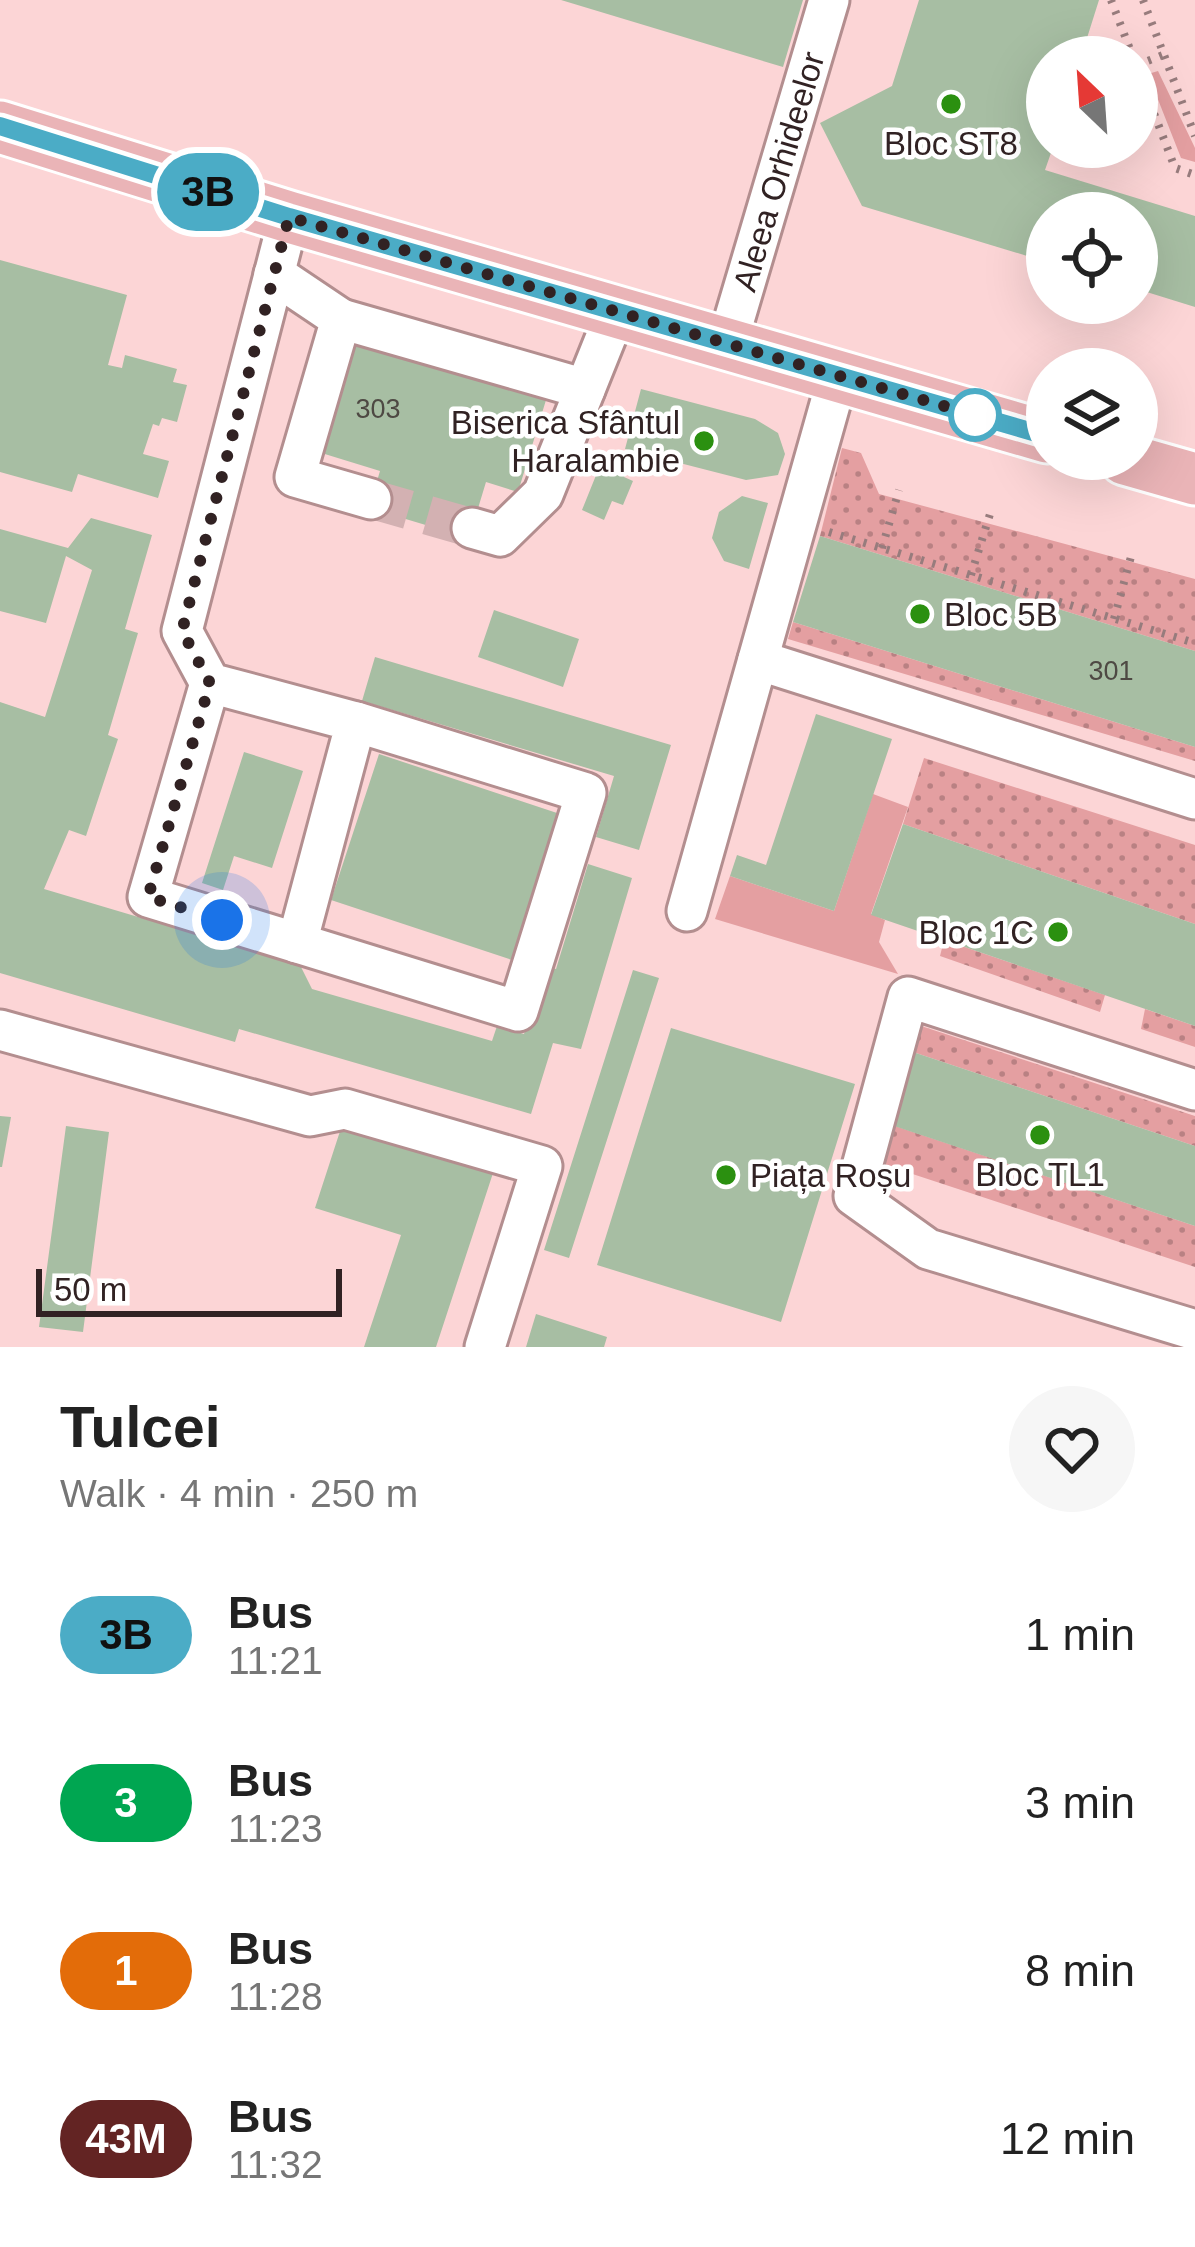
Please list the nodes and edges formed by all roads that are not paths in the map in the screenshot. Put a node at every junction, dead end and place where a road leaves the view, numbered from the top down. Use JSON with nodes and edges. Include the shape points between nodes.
{"nodes":[{"id":1,"x":829,"y":0,"type":"edge"},
{"id":2,"x":0,"y":127,"type":"edge"},
{"id":3,"x":289,"y":217,"type":"junction"},
{"id":4,"x":274,"y":274,"type":"junction"},
{"id":5,"x":616,"y":312,"type":"junction"},
{"id":6,"x":341,"y":319,"type":"junction"},
{"id":7,"x":727,"y":344,"type":"junction"},
{"id":8,"x":838,"y":376,"type":"junction"},
{"id":9,"x":585,"y":389,"type":"junction"},
{"id":10,"x":1026,"y":430,"type":"edge"},
{"id":11,"x":1158,"y":468,"type":"edge"},
{"id":12,"x":1195,"y":479,"type":"edge"},
{"id":13,"x":371,"y":499,"type":"tunnel mouth"},
{"id":14,"x":472,"y":528,"type":"tunnel mouth"},
{"id":15,"x":758,"y":659,"type":"junction"},
{"id":16,"x":210,"y":683,"type":"junction"},
{"id":17,"x":356,"y":722,"type":"junction"},
{"id":18,"x":1195,"y":799,"type":"edge"},
{"id":19,"x":687,"y":910,"type":"dead end"},
{"id":20,"x":297,"y":943,"type":"junction"},
{"id":21,"x":0,"y":1030,"type":"edge"},
{"id":22,"x":1195,"y":1090,"type":"edge"},
{"id":23,"x":1195,"y":1330,"type":"edge"},
{"id":24,"x":485,"y":1347,"type":"edge"}],
"edges":[{"from":1,"to":7,"type":"street","name":"Aleea Orhideelor"},
{"from":2,"to":3,"type":"main road"},
{"from":3,"to":4,"type":"street"},
{"from":3,"to":5,"type":"main road"},
{"from":4,"to":6,"type":"street"},
{"from":4,"to":16,"type":"street","via":[[182,631]]},
{"from":5,"to":7,"type":"main road"},
{"from":5,"to":9,"type":"street"},
{"from":6,"to":9,"type":"street"},
{"from":6,"to":13,"type":"street","via":[[295,477]]},
{"from":7,"to":8,"type":"main road"},
{"from":8,"to":10,"type":"main road"},
{"from":8,"to":15,"type":"street"},
{"from":9,"to":14,"type":"street","via":[[544,494],[500,536]]},
{"from":11,"to":12,"type":"main road"},
{"from":15,"to":18,"type":"street"},
{"from":15,"to":19,"type":"street"},
{"from":16,"to":17,"type":"street"},
{"from":16,"to":20,"type":"street","via":[[148,897]]},
{"from":17,"to":20,"type":"street"},
{"from":17,"to":20,"type":"street","via":[[586,793],[518,1011]]},
{"from":21,"to":24,"type":"street","via":[[310,1116],[345,1109],[542,1166]]},
{"from":22,"to":23,"type":"street","via":[[908,997],[854,1196],[928,1249]]}]}
